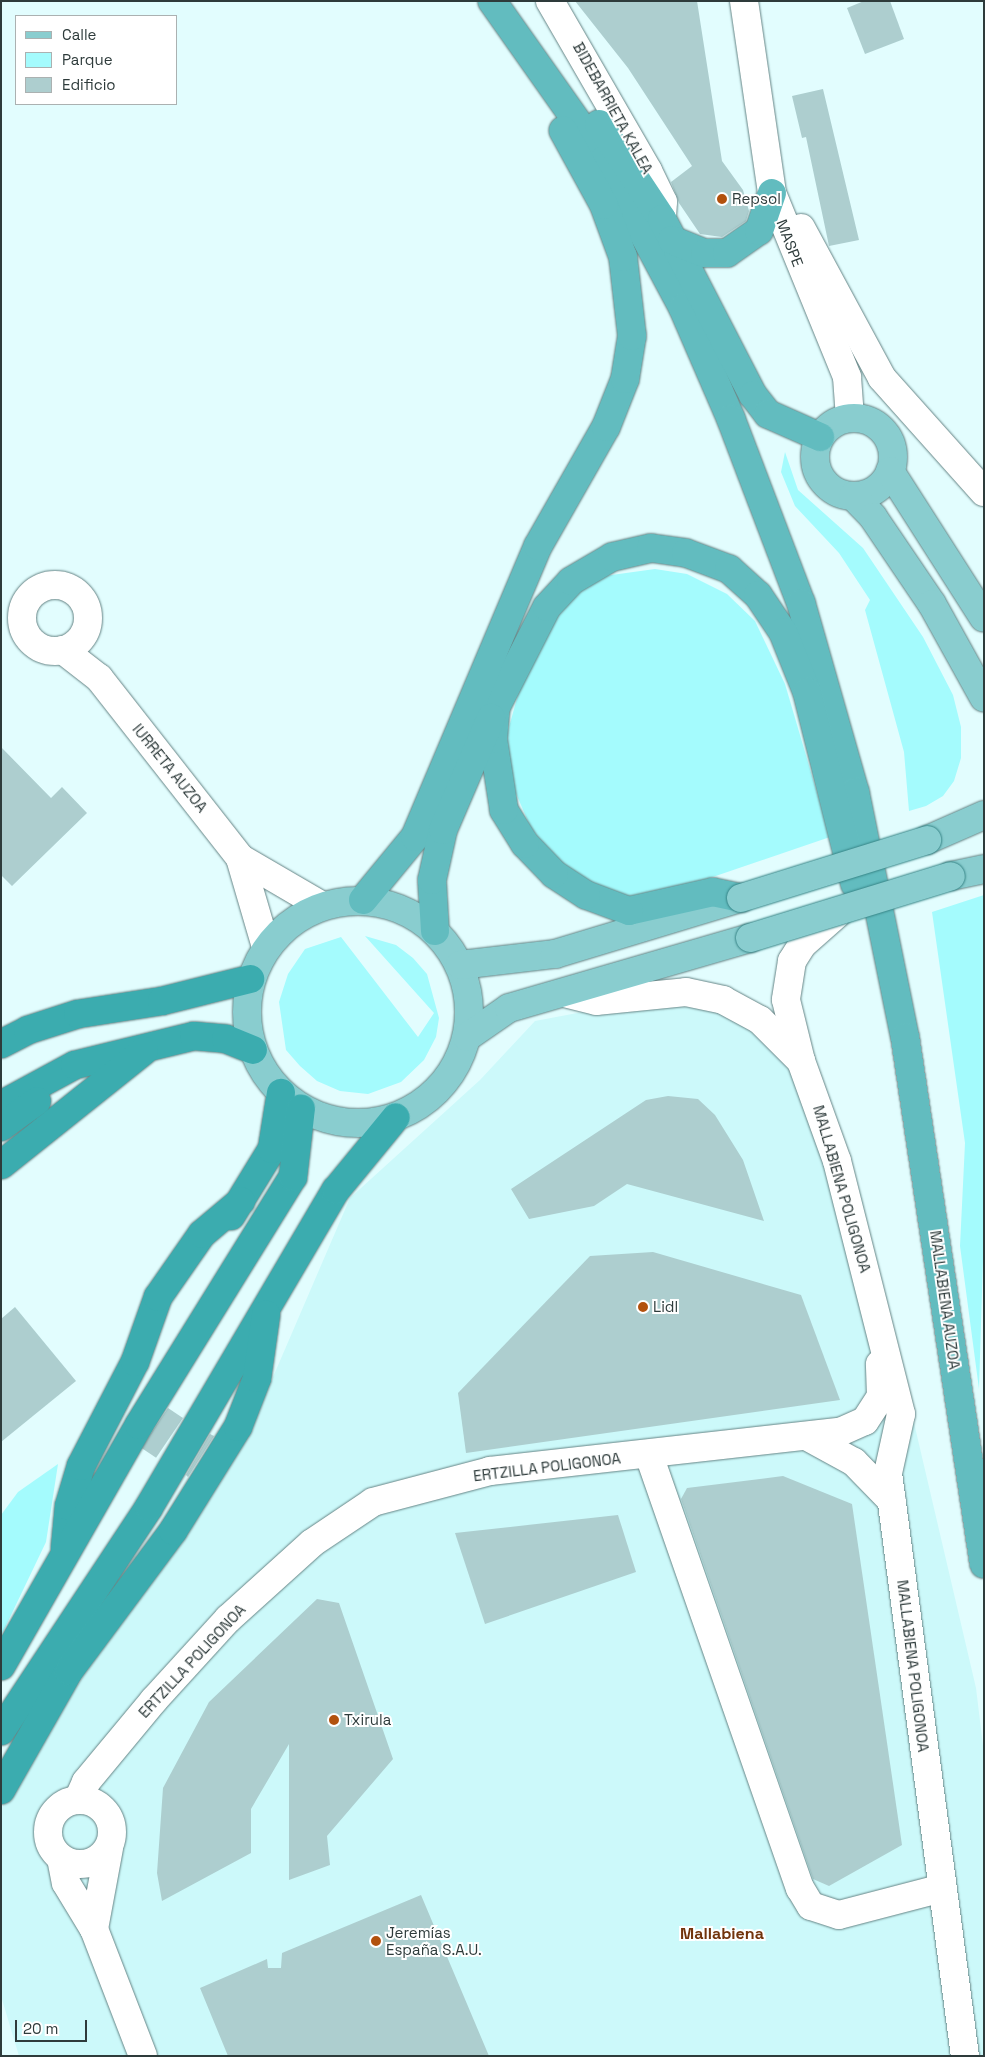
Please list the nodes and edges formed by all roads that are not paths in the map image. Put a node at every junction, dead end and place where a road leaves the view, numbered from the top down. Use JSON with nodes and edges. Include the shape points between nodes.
{"nodes":[{"id":1,"x":478,"y":1,"type":"edge"},
{"id":2,"x":492,"y":1,"type":"edge"},
{"id":3,"x":550,"y":1,"type":"edge"},
{"id":4,"x":744,"y":1,"type":"edge"},
{"id":5,"x":564,"y":99,"type":"junction"},
{"id":6,"x":766,"y":161,"type":"junction"},
{"id":7,"x":772,"y":193,"type":"junction"},
{"id":8,"x":667,"y":230,"type":"junction"},
{"id":9,"x":850,"y":418,"type":"junction"},
{"id":10,"x":820,"y":437,"type":"junction"},
{"id":11,"x":890,"y":471,"type":"junction"},
{"id":12,"x":984,"y":492,"type":"edge"},
{"id":13,"x":854,"y":496,"type":"junction"},
{"id":14,"x":984,"y":618,"type":"edge"},
{"id":15,"x":86,"y":628,"type":"junction"},
{"id":16,"x":63,"y":650,"type":"junction"},
{"id":17,"x":99,"y":678,"type":"junction"},
{"id":18,"x":984,"y":698,"type":"edge"},
{"id":19,"x":496,"y":707,"type":"junction"},
{"id":20,"x":984,"y":815,"type":"edge"},
{"id":21,"x":240,"y":858,"type":"junction"},
{"id":22,"x":984,"y":869,"type":"edge"},
{"id":23,"x":741,"y":898,"type":"junction"},
{"id":24,"x":363,"y":900,"type":"junction"},
{"id":25,"x":322,"y":906,"type":"junction"},
{"id":26,"x":838,"y":913,"type":"junction"},
{"id":27,"x":435,"y":931,"type":"junction"},
{"id":28,"x":266,"y":947,"type":"junction"},
{"id":29,"x":460,"y":965,"type":"junction"},
{"id":30,"x":250,"y":979,"type":"junction"},
{"id":31,"x":211,"y":990,"type":"junction"},
{"id":32,"x":568,"y":994,"type":"junction"},
{"id":33,"x":1,"y":1028,"type":"edge"},
{"id":34,"x":467,"y":1037,"type":"junction"},
{"id":35,"x":905,"y":1037,"type":"junction"},
{"id":36,"x":1,"y":1044,"type":"edge"},
{"id":37,"x":151,"y":1046,"type":"junction"},
{"id":38,"x":253,"y":1050,"type":"junction"},
{"id":39,"x":1,"y":1060,"type":"edge"},
{"id":40,"x":800,"y":1061,"type":"junction"},
{"id":41,"x":1,"y":1086,"type":"edge"},
{"id":42,"x":291,"y":1100,"type":"junction"},
{"id":43,"x":1,"y":1105,"type":"edge"},
{"id":44,"x":396,"y":1117,"type":"junction"},
{"id":45,"x":1,"y":1127,"type":"edge"},
{"id":46,"x":1,"y":1147,"type":"edge"},
{"id":47,"x":1,"y":1165,"type":"edge"},
{"id":48,"x":268,"y":1300,"type":"junction"},
{"id":49,"x":879,"y":1318,"type":"junction"},
{"id":50,"x":810,"y":1438,"type":"junction"},
{"id":51,"x":648,"y":1455,"type":"junction"},
{"id":52,"x":892,"y":1501,"type":"junction"},
{"id":53,"x":63,"y":1560,"type":"junction"},
{"id":54,"x":984,"y":1564,"type":"edge"},
{"id":55,"x":1,"y":1666,"type":"edge"},
{"id":56,"x":1,"y":1731,"type":"edge"},
{"id":57,"x":110,"y":1754,"type":"junction"},
{"id":58,"x":1,"y":1790,"type":"edge"},
{"id":59,"x":78,"y":1800,"type":"junction"},
{"id":60,"x":108,"y":1816,"type":"junction"},
{"id":61,"x":109,"y":1848,"type":"junction"},
{"id":62,"x":61,"y":1858,"type":"junction"},
{"id":63,"x":943,"y":1888,"type":"junction"},
{"id":64,"x":98,"y":1939,"type":"junction"},
{"id":65,"x":143,"y":2056,"type":"edge"},
{"id":66,"x":964,"y":2056,"type":"edge"}],
"edges":[{"from":1,"to":24,"type":"highway","via":[[574,147],[604,205],[623,257],[632,336],[625,379],[606,427],[538,546],[415,837]]},
{"from":2,"to":5,"type":"highway"},
{"from":3,"to":8,"type":"street","name":"BIDEBARRIETA KALEA","via":[[598,76],[648,171],[663,202]]},
{"from":4,"to":6,"type":"street","name":"MASPE"},
{"from":5,"to":8,"type":"highway","via":[[602,126]]},
{"from":5,"to":35,"type":"highway","via":[[630,204],[683,308],[732,419],[802,603],[855,792]]},
{"from":6,"to":7,"type":"street","name":"MASPE"},
{"from":6,"to":12,"type":"street","via":[[882,378]]},
{"from":7,"to":8,"type":"highway","via":[[759,231],[727,253],[705,253]]},
{"from":7,"to":9,"type":"street","name":"MASPE","via":[[847,377]]},
{"from":8,"to":10,"type":"highway","via":[[753,396],[768,414]]},
{"from":9,"to":10,"type":"main road","via":[[828,428]]},
{"from":9,"to":11,"type":"main road","via":[[872,423],[888,438]]},
{"from":10,"to":13,"type":"main road","via":[[814,460],[817,471],[831,490]]},
{"from":11,"to":13,"type":"main road","via":[[876,490]]},
{"from":11,"to":14,"type":"main road"},
{"from":13,"to":18,"type":"main road","via":[[873,518],[932,604]]},
{"from":15,"to":16,"type":"street","via":[[77,642]]},
{"from":15,"to":16,"type":"street","via":[[86,606],[72,589],[50,584],[31,594],[21,613],[26,634],[42,649]]},
{"from":15,"to":17,"type":"street"},
{"from":16,"to":17,"type":"street"},
{"from":17,"to":21,"type":"street","name":"IURRETA AUZOA"},
{"from":19,"to":23,"type":"highway","via":[[492,739],[504,810],[525,844],[554,874],[586,895],[629,911],[713,892]]},
{"from":19,"to":27,"type":"highway","via":[[443,830],[432,880]]},
{"from":19,"to":35,"type":"highway","via":[[546,607],[571,581],[612,557],[651,548],[686,553],[729,569],[758,595],[783,632],[806,692],[869,942]]},
{"from":20,"to":23,"type":"main road","bridge":true,"via":[[927,840]]},
{"from":21,"to":25,"type":"street"},
{"from":21,"to":28,"type":"street"},
{"from":22,"to":26,"type":"main road","bridge":true,"via":[[951,876]]},
{"from":23,"to":29,"type":"main road","via":[[556,954]]},
{"from":24,"to":25,"type":"main road"},
{"from":24,"to":27,"type":"main road","via":[[389,904]]},
{"from":25,"to":28,"type":"main road","via":[[291,921]]},
{"from":26,"to":32,"type":"main road","bridge":true},
{"from":26,"to":40,"type":"street","name":"MALLABIENA POLIGONOA","via":[[802,945],[792,961],[786,1000]]},
{"from":27,"to":29,"type":"main road"},
{"from":28,"to":30,"type":"main road"},
{"from":29,"to":34,"type":"main road","via":[[469,1000]]},
{"from":30,"to":31,"type":"highway"},
{"from":30,"to":38,"type":"main road","via":[[247,1027]]},
{"from":31,"to":33,"type":"highway","via":[[91,999],[45,1008]]},
{"from":31,"to":36,"type":"highway","via":[[78,1014],[28,1030]]},
{"from":31,"to":39,"type":"highway","via":[[161,1011],[63,1032]]},
{"from":32,"to":34,"type":"main road","via":[[509,1008]]},
{"from":32,"to":40,"type":"street","via":[[596,1001],[686,992],[722,1000],[760,1020]]},
{"from":34,"to":44,"type":"main road","via":[[453,1071],[435,1092]]},
{"from":35,"to":54,"type":"highway","name":"MALLABIENA AUZOA"},
{"from":37,"to":38,"type":"highway","via":[[194,1036],[226,1039]]},
{"from":37,"to":41,"type":"highway","via":[[94,1053],[47,1065]]},
{"from":37,"to":43,"type":"highway","via":[[75,1065]]},
{"from":37,"to":45,"type":"highway","via":[[70,1078]]},
{"from":37,"to":46,"type":"highway","via":[[59,1098]]},
{"from":37,"to":47,"type":"highway"},
{"from":38,"to":42,"type":"main road"},
{"from":40,"to":49,"type":"street","name":"MALLABIENA POLIGONOA","via":[[836,1161]]},
{"from":42,"to":44,"type":"main road","via":[[332,1120],[364,1124]]},
{"from":42,"to":53,"type":"highway","via":[[272,1149],[241,1201],[188,1280],[149,1326],[82,1466],[69,1506]]},
{"from":42,"to":53,"type":"highway","via":[[293,1177],[204,1320]]},
{"from":44,"to":48,"type":"highway","via":[[336,1190]]},
{"from":48,"to":56,"type":"highway","via":[[149,1507],[93,1587]]},
{"from":48,"to":58,"type":"highway","via":[[257,1378],[238,1427],[124,1597],[69,1671],[28,1750]]},
{"from":49,"to":50,"type":"street","via":[[881,1396],[865,1421],[840,1432]]},
{"from":49,"to":52,"type":"street","name":"MALLABIENA POLIGONOA","via":[[901,1414],[888,1473]]},
{"from":50,"to":51,"type":"street"},
{"from":50,"to":52,"type":"street","via":[[854,1462]]},
{"from":51,"to":57,"type":"street","name":"ERTZILLA POLIGONOA","via":[[490,1471],[373,1502],[312,1543],[228,1619]]},
{"from":51,"to":63,"type":"street","via":[[800,1888],[811,1906],[839,1915]]},
{"from":52,"to":63,"type":"street","name":"MALLABIENA POLIGONOA"},
{"from":53,"to":55,"type":"highway"},
{"from":57,"to":59,"type":"street","name":"ERTZILLA POLIGONOA","via":[[86,1782]]},
{"from":57,"to":60,"type":"street"},
{"from":59,"to":60,"type":"street","via":[[95,1804]]},
{"from":59,"to":62,"type":"street","via":[[67,1803],[51,1818],[49,1840]]},
{"from":60,"to":61,"type":"street","via":[[112,1826]]},
{"from":61,"to":62,"type":"street","via":[[97,1859],[82,1865]]},
{"from":61,"to":64,"type":"street"},
{"from":62,"to":64,"type":"street","via":[[66,1883]]},
{"from":63,"to":66,"type":"street","name":"MALLABIENA POLIGONOA"},
{"from":64,"to":65,"type":"street"}]}
